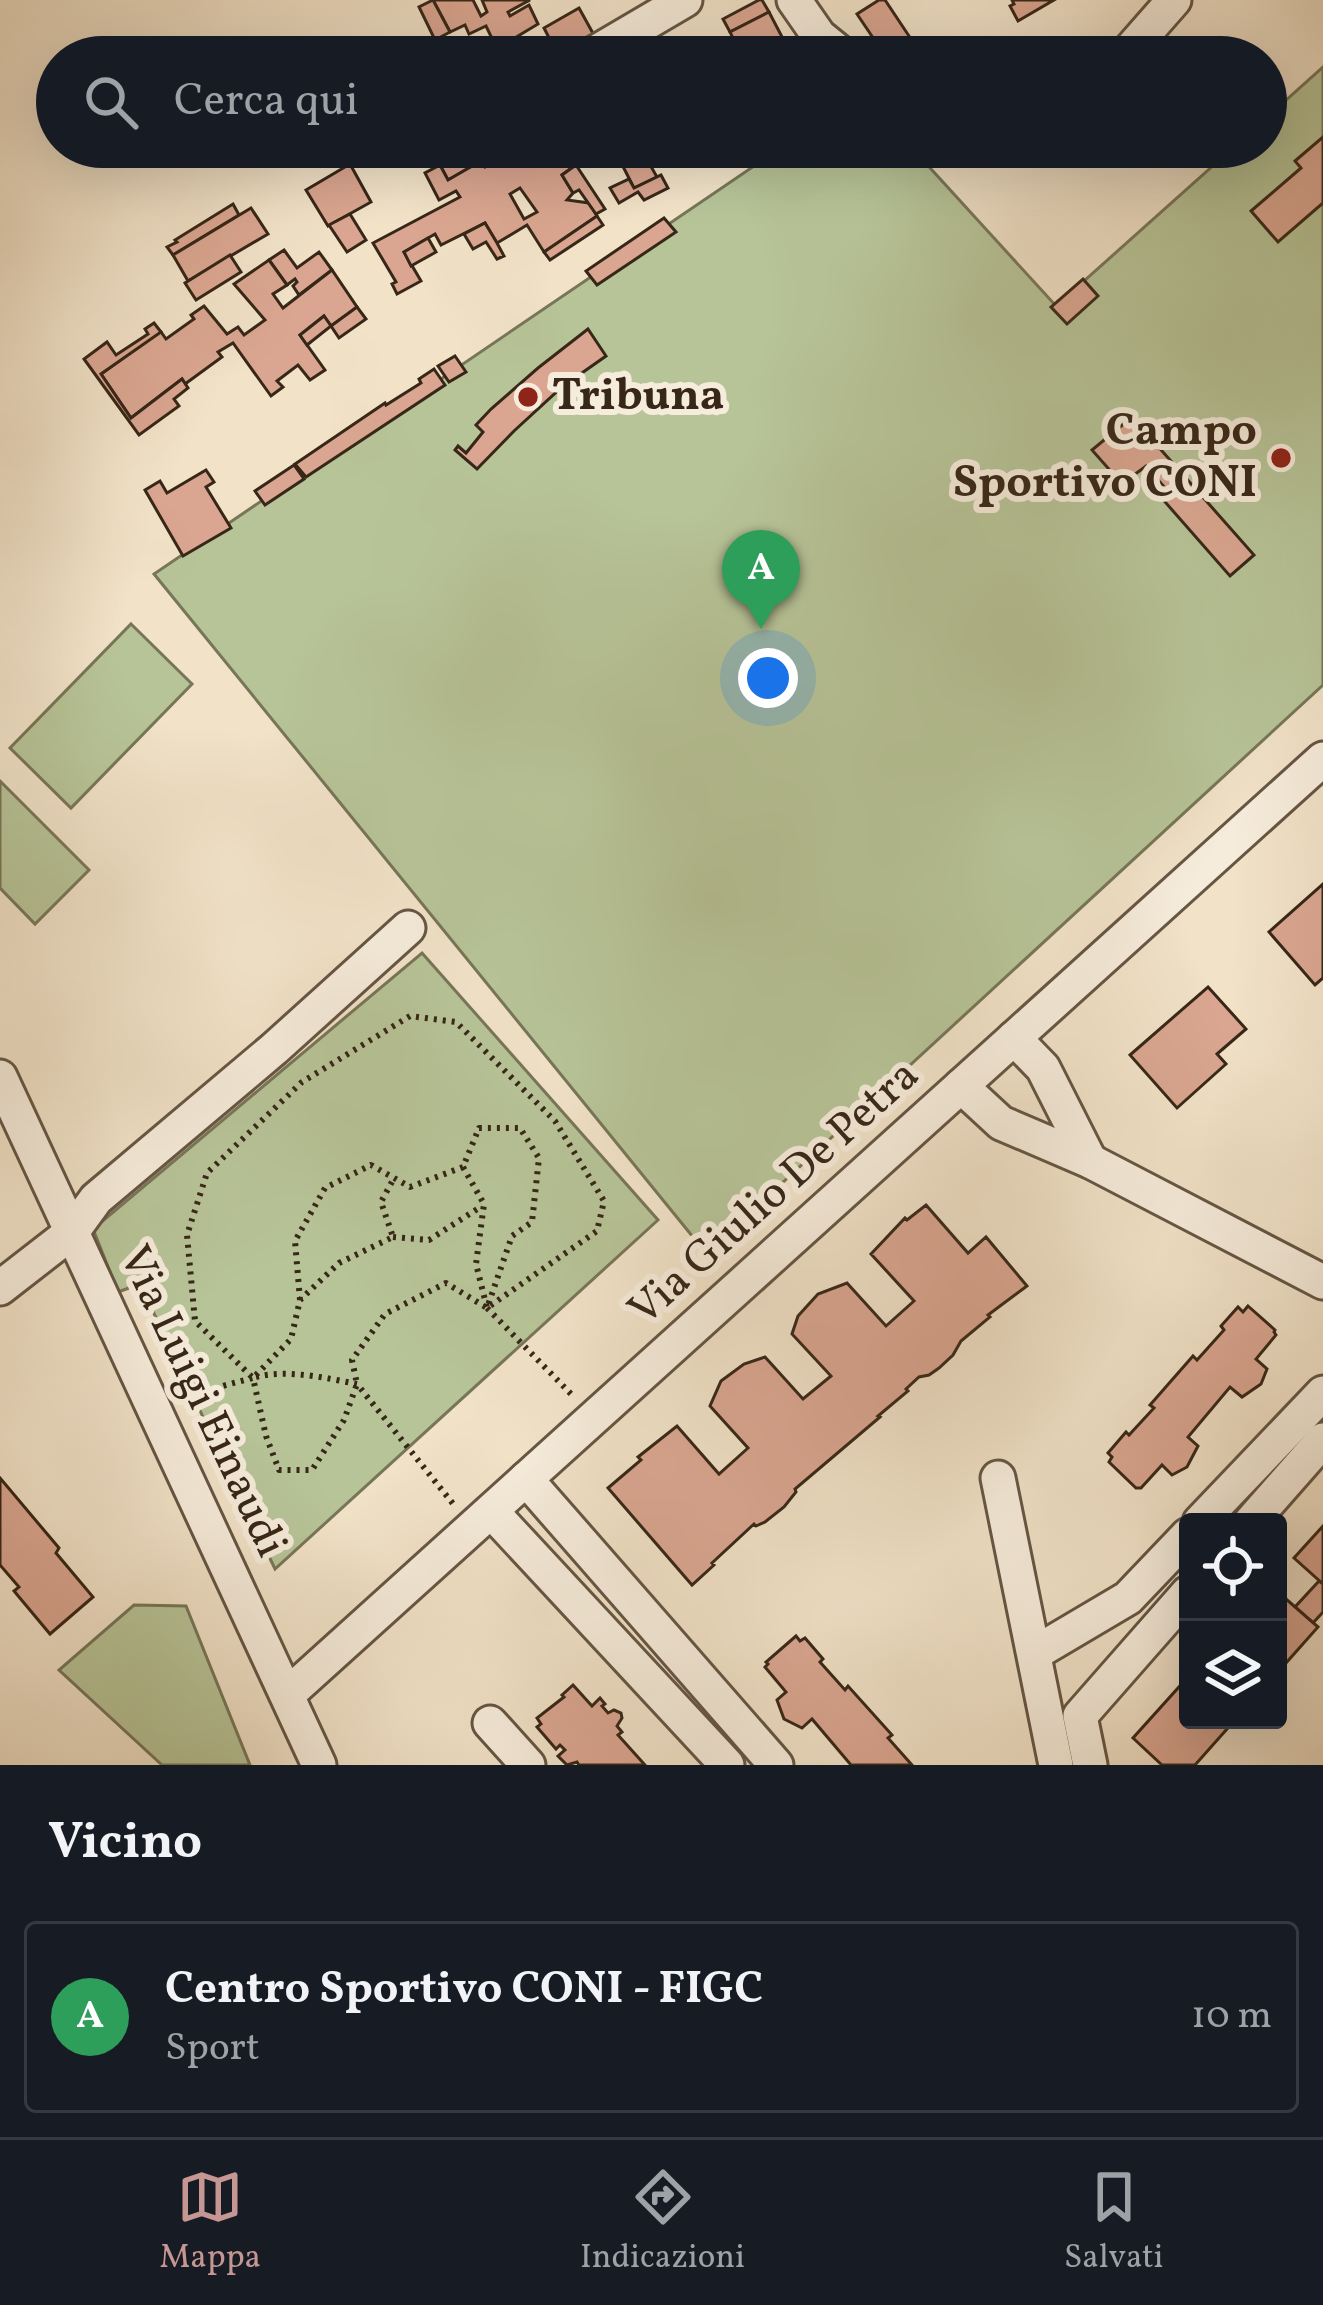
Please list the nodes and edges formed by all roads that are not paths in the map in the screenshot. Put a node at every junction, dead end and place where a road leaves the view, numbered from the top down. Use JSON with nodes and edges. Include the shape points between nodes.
{"nodes":[{"id":1,"x":685,"y":0,"type":"edge"},
{"id":2,"x":794,"y":0,"type":"edge"},
{"id":3,"x":1174,"y":0,"type":"edge"},
{"id":4,"x":624,"y":36,"type":"edge"},
{"id":5,"x":819,"y":36,"type":"edge"},
{"id":6,"x":1142,"y":36,"type":"edge"},
{"id":7,"x":1323,"y":759,"type":"edge"},
{"id":8,"x":408,"y":928,"type":"dead end"},
{"id":9,"x":1014,"y":1038,"type":"junction"},
{"id":10,"x":0,"y":1077,"type":"edge"},
{"id":11,"x":961,"y":1086,"type":"junction"},
{"id":12,"x":1090,"y":1161,"type":"junction"},
{"id":13,"x":72,"y":1232,"type":"junction"},
{"id":14,"x":1323,"y":1282,"type":"edge"},
{"id":15,"x":0,"y":1288,"type":"edge"},
{"id":16,"x":1323,"y":1393,"type":"edge"},
{"id":17,"x":1323,"y":1440,"type":"edge"},
{"id":18,"x":998,"y":1478,"type":"dead end"},
{"id":19,"x":526,"y":1479,"type":"junction"},
{"id":20,"x":1209,"y":1513,"type":"edge"},
{"id":21,"x":1259,"y":1513,"type":"edge"},
{"id":22,"x":481,"y":1519,"type":"junction"},
{"id":23,"x":1179,"y":1544,"type":"edge"},
{"id":24,"x":1179,"y":1603,"type":"edge"},
{"id":25,"x":1035,"y":1652,"type":"junction"},
{"id":26,"x":287,"y":1695,"type":"junction"},
{"id":27,"x":490,"y":1723,"type":"dead end"},
{"id":28,"x":319,"y":1765,"type":"edge"},
{"id":29,"x":528,"y":1765,"type":"edge"},
{"id":30,"x":728,"y":1765,"type":"edge"},
{"id":31,"x":776,"y":1765,"type":"edge"},
{"id":32,"x":1057,"y":1765,"type":"edge"},
{"id":33,"x":1090,"y":1765,"type":"edge"}],
"edges":[{"from":1,"to":4,"type":"street"},
{"from":2,"to":5,"type":"street"},
{"from":3,"to":6,"type":"street"},
{"from":7,"to":9,"type":"street","name":"Via Giulio De Petra"},
{"from":8,"to":13,"type":"street","via":[[96,1198]]},
{"from":9,"to":11,"type":"street","name":"Via Giulio De Petra"},
{"from":9,"to":12,"type":"street","via":[[1043,1068]]},
{"from":10,"to":13,"type":"street","name":"Via Luigi Einaudi"},
{"from":11,"to":12,"type":"street","via":[[1001,1123]]},
{"from":11,"to":19,"type":"street","name":"Via Giulio De Petra"},
{"from":12,"to":14,"type":"street"},
{"from":13,"to":15,"type":"street"},
{"from":13,"to":26,"type":"street","name":"Via Luigi Einaudi"},
{"from":16,"to":20,"type":"street"},
{"from":17,"to":21,"type":"street"},
{"from":18,"to":25,"type":"street"},
{"from":19,"to":22,"type":"street","name":"Via Giulio De Petra"},
{"from":19,"to":31,"type":"street"},
{"from":22,"to":26,"type":"street","name":"Via Giulio De Petra"},
{"from":22,"to":30,"type":"street"},
{"from":23,"to":25,"type":"street","via":[[1128,1598]]},
{"from":24,"to":33,"type":"street","via":[[1080,1716]]},
{"from":25,"to":32,"type":"street"},
{"from":26,"to":28,"type":"street","name":"Via Luigi Einaudi"},
{"from":27,"to":29,"type":"street"}]}
